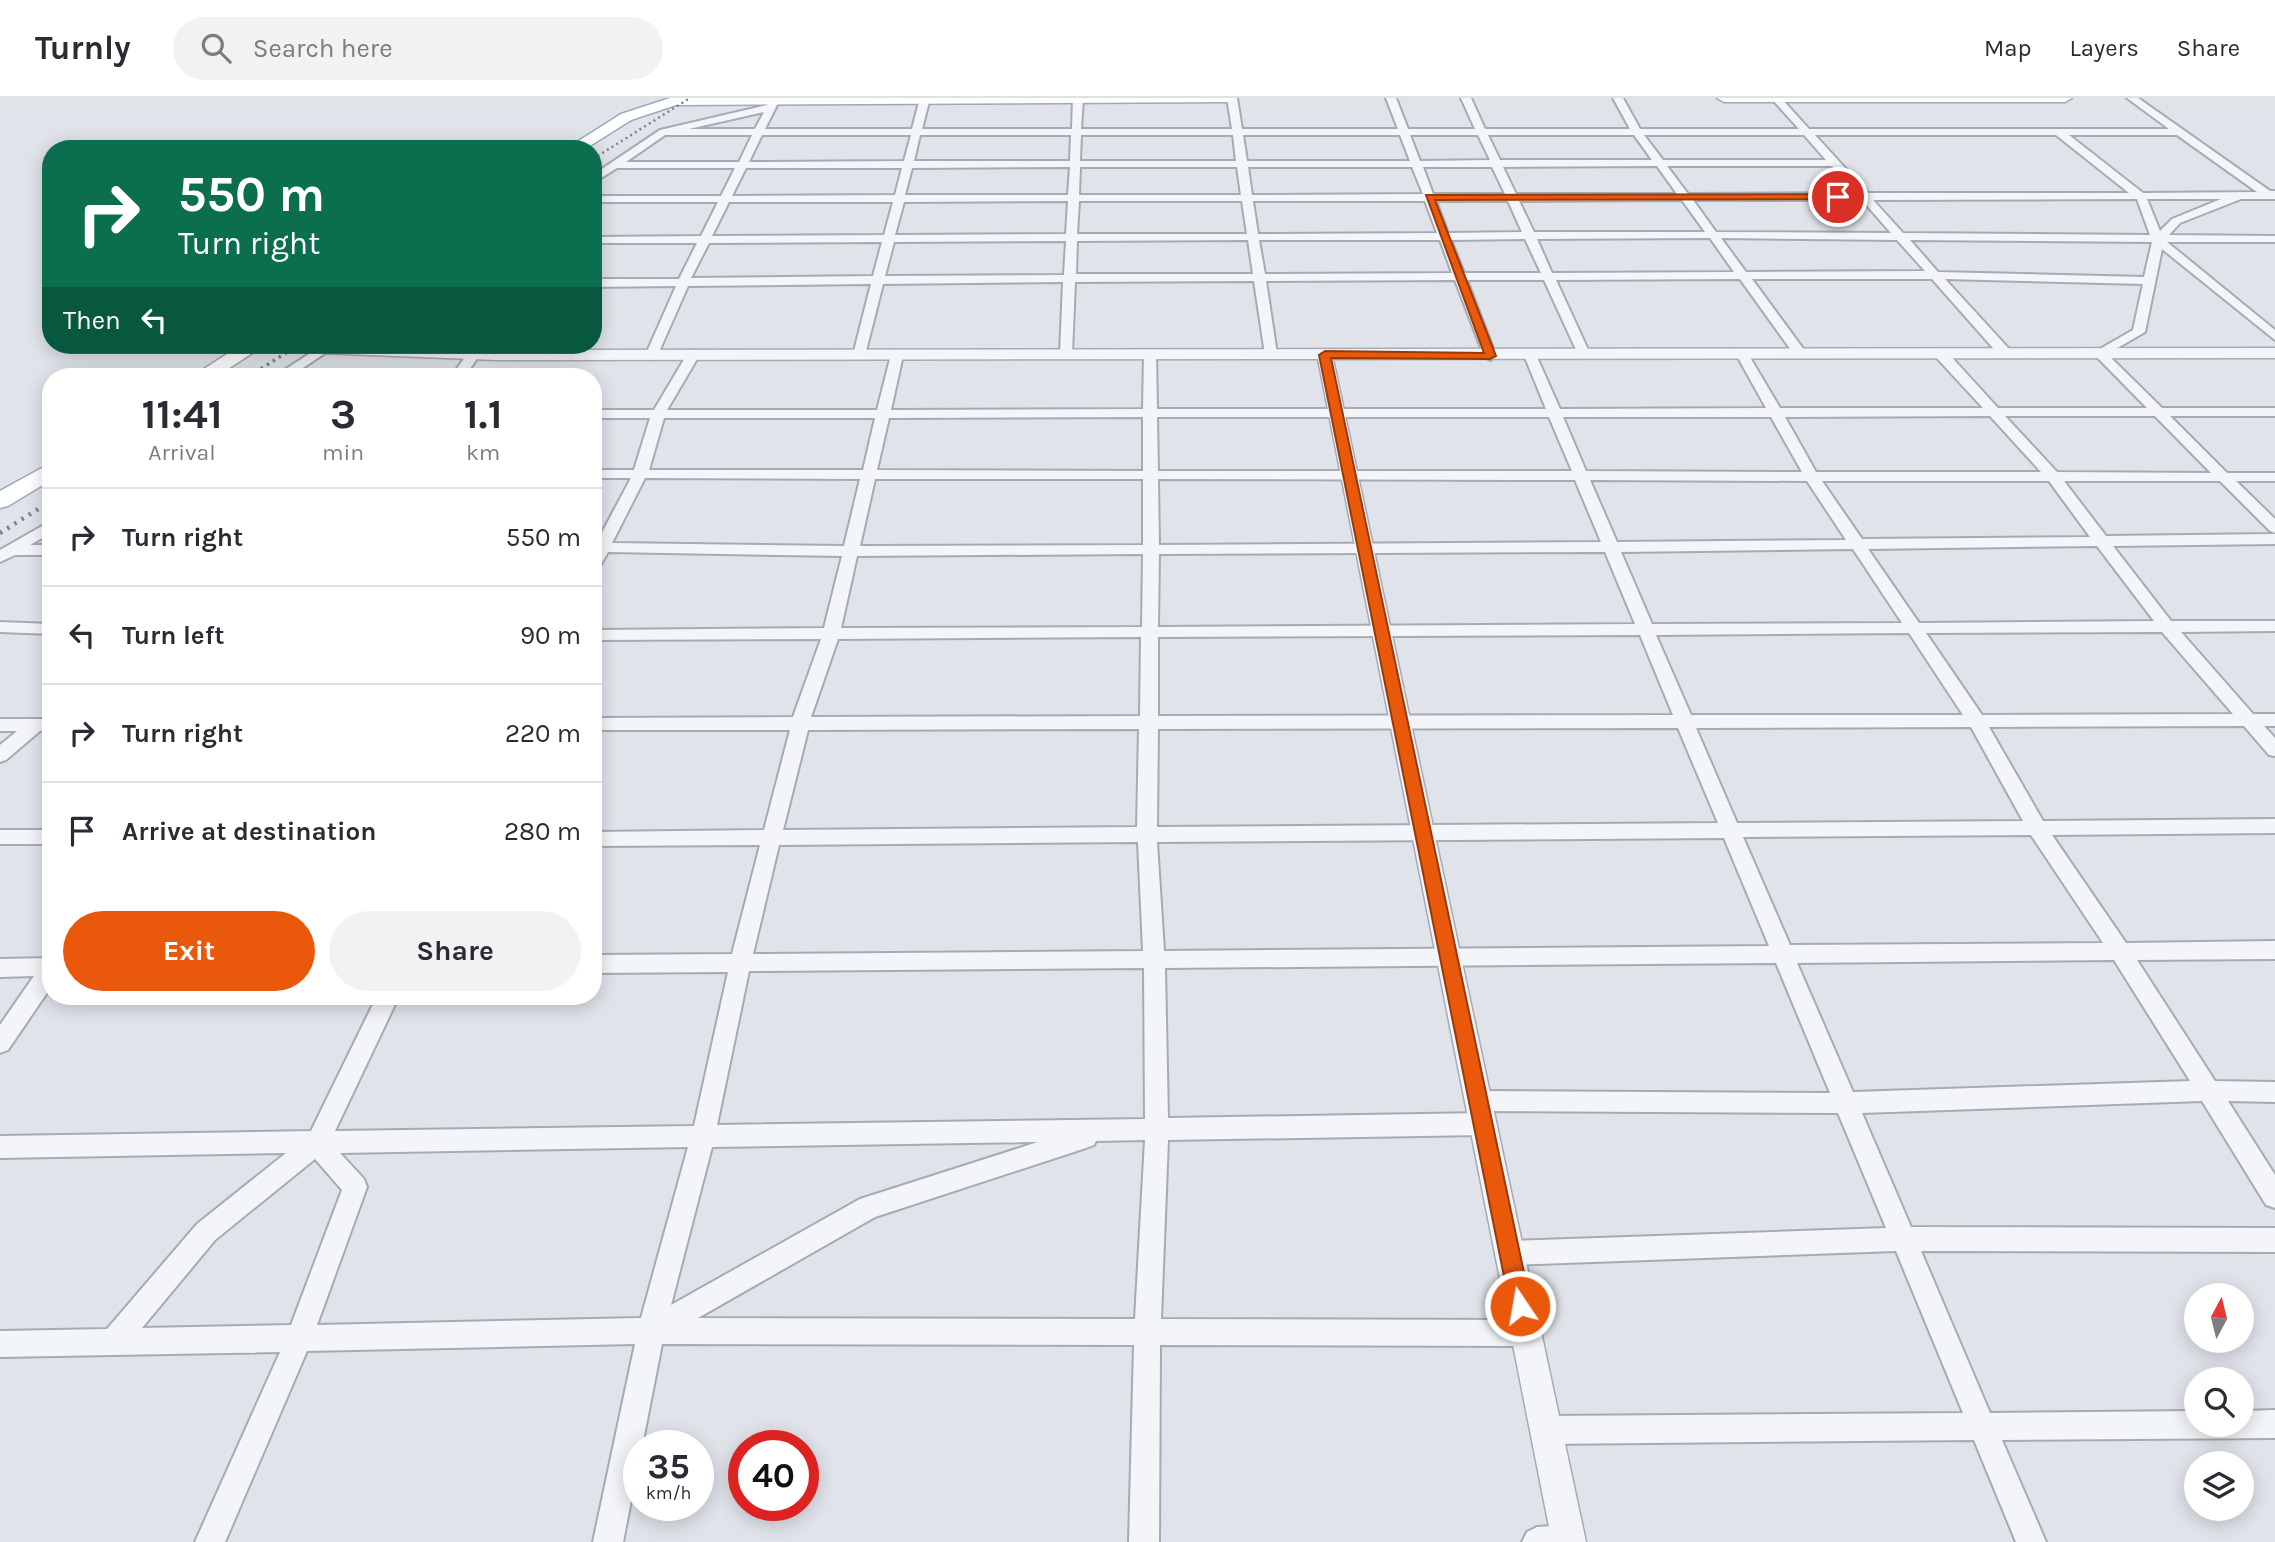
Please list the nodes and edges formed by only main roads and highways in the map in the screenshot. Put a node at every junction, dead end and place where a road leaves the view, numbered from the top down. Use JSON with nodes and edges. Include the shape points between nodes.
{"nodes":[{"id":1,"x":924,"y":98,"type":"edge"},
{"id":2,"x":1078,"y":98,"type":"edge"},
{"id":3,"x":1230,"y":98,"type":"edge"},
{"id":4,"x":1724,"y":98,"type":"edge"},
{"id":5,"x":1777,"y":98,"type":"edge"},
{"id":6,"x":1954,"y":98,"type":"edge"},
{"id":7,"x":2065,"y":98,"type":"edge"},
{"id":8,"x":696,"y":99,"type":"edge"},
{"id":9,"x":773,"y":103,"type":"edge"},
{"id":10,"x":589,"y":140,"type":"edge"},
{"id":11,"x":240,"y":354,"type":"edge"},
{"id":12,"x":217,"y":368,"type":"edge"},
{"id":13,"x":42,"y":475,"type":"edge"},
{"id":14,"x":0,"y":501,"type":"edge"}],
"edges":[{"from":1,"to":2,"type":"main road"},
{"from":1,"to":9,"type":"main road"},
{"from":2,"to":3,"type":"main road"},
{"from":4,"to":5,"type":"main road"},
{"from":5,"to":6,"type":"main road"},
{"from":6,"to":7,"type":"main road"},
{"from":8,"to":9,"type":"main road"},
{"from":8,"to":10,"type":"main road","via":[[626,117]]},
{"from":11,"to":12,"type":"main road"},
{"from":13,"to":14,"type":"main road"}]}
